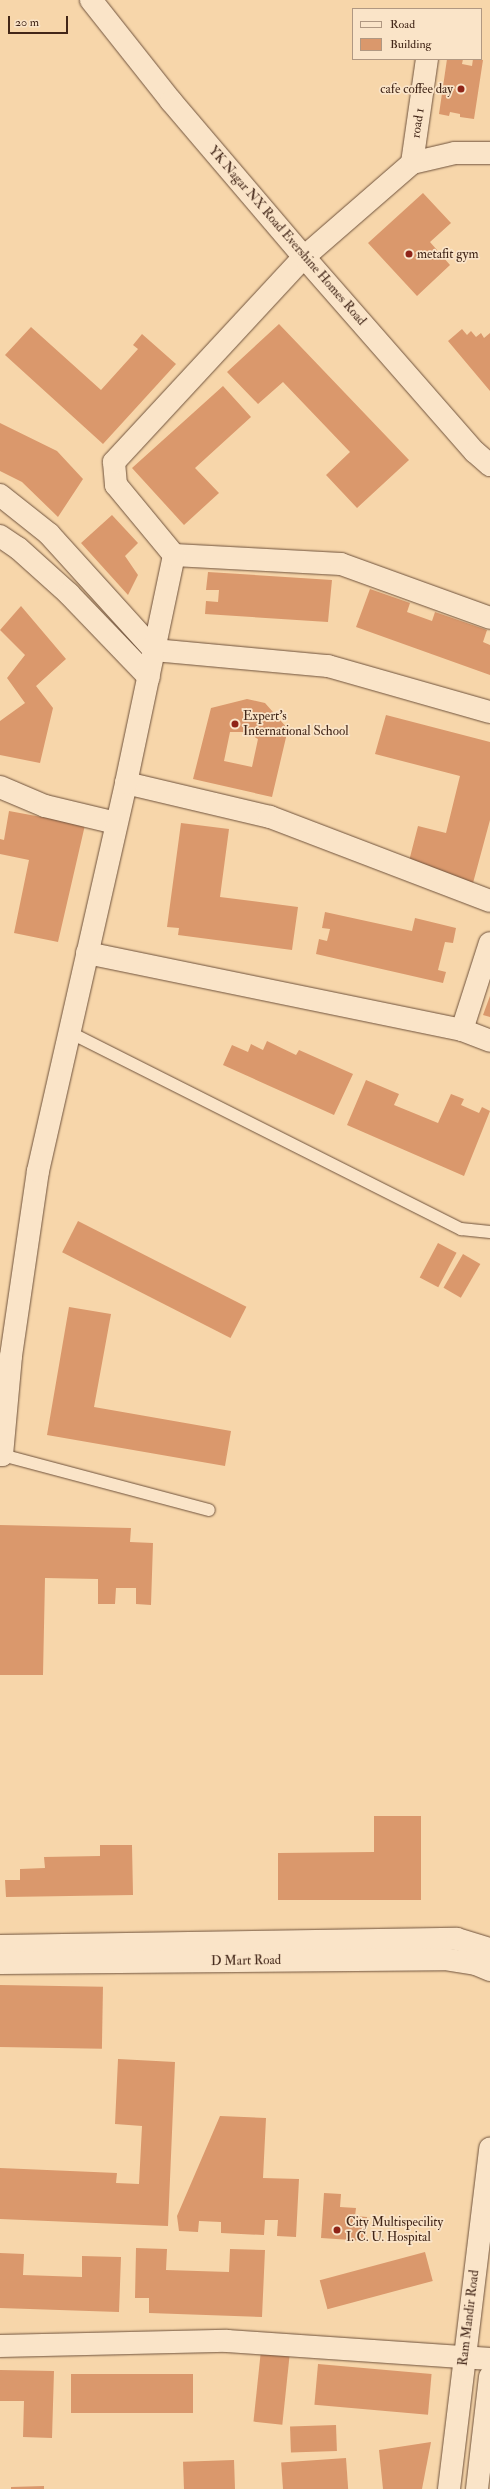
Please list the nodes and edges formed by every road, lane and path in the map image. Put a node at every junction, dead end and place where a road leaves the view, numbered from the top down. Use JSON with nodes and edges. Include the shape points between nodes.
{"nodes":[{"id":1,"x":91,"y":0,"type":"edge"},
{"id":2,"x":427,"y":60,"type":"edge"},
{"id":3,"x":490,"y":153,"type":"edge"},
{"id":4,"x":412,"y":163,"type":"junction"},
{"id":5,"x":304,"y":257,"type":"junction"},
{"id":6,"x":490,"y":464,"type":"edge"},
{"id":7,"x":0,"y":495,"type":"edge"},
{"id":8,"x":0,"y":536,"type":"edge"},
{"id":9,"x":174,"y":555,"type":"junction"},
{"id":10,"x":490,"y":618,"type":"edge"},
{"id":11,"x":154,"y":650,"type":"junction"},
{"id":12,"x":149,"y":677,"type":"junction"},
{"id":13,"x":490,"y":712,"type":"edge"},
{"id":14,"x":126,"y":783,"type":"junction"},
{"id":15,"x":0,"y":788,"type":"edge"},
{"id":16,"x":116,"y":823,"type":"junction"},
{"id":17,"x":490,"y":901,"type":"edge"},
{"id":18,"x":490,"y":943,"type":"edge"},
{"id":19,"x":87,"y":953,"type":"junction"},
{"id":20,"x":462,"y":1030,"type":"junction"},
{"id":21,"x":69,"y":1032,"type":"junction"},
{"id":22,"x":490,"y":1041,"type":"edge"},
{"id":23,"x":490,"y":1232,"type":"edge"},
{"id":24,"x":8,"y":1326,"type":"edge"},
{"id":25,"x":6,"y":1356,"type":"edge"},
{"id":26,"x":1,"y":1455,"type":"edge"},
{"id":27,"x":209,"y":1510,"type":"dead end"},
{"id":28,"x":0,"y":1946,"type":"edge"},
{"id":29,"x":490,"y":1949,"type":"edge"},
{"id":30,"x":0,"y":1964,"type":"edge"},
{"id":31,"x":490,"y":1970,"type":"edge"},
{"id":32,"x":490,"y":2148,"type":"edge"},
{"id":33,"x":0,"y":2346,"type":"edge"},
{"id":34,"x":464,"y":2358,"type":"junction"},
{"id":35,"x":490,"y":2359,"type":"edge"},
{"id":36,"x":490,"y":2377,"type":"edge"},
{"id":37,"x":448,"y":2489,"type":"edge"},
{"id":38,"x":477,"y":2489,"type":"edge"}],
"edges":[{"from":1,"to":5,"type":"street","name":"YK Nagar NX Road Evershine Homes Road","via":[[171,101]]},
{"from":2,"to":4,"type":"street","name":"road 1"},
{"from":3,"to":4,"type":"street","via":[[455,153]]},
{"from":4,"to":5,"type":"street"},
{"from":5,"to":6,"type":"street","name":"YK Nagar NX Road Evershine Homes Road","via":[[475,452]]},
{"from":5,"to":9,"type":"street","via":[[114,462],[116,486]]},
{"from":7,"to":11,"type":"street","via":[[49,534]]},
{"from":8,"to":12,"type":"street","via":[[18,548],[69,594]]},
{"from":9,"to":10,"type":"street","via":[[341,564]]},
{"from":9,"to":11,"type":"street"},
{"from":11,"to":12,"type":"street"},
{"from":11,"to":13,"type":"street","via":[[328,666]]},
{"from":12,"to":14,"type":"street"},
{"from":14,"to":16,"type":"street"},
{"from":14,"to":17,"type":"street","via":[[270,817]]},
{"from":15,"to":16,"type":"street","via":[[45,806]]},
{"from":16,"to":19,"type":"street"},
{"from":18,"to":20,"type":"street"},
{"from":19,"to":20,"type":"street"},
{"from":19,"to":21,"type":"street"},
{"from":20,"to":22,"type":"street"},
{"from":21,"to":23,"type":"lane","via":[[461,1229]]},
{"from":21,"to":24,"type":"street","via":[[38,1171]]},
{"from":24,"to":25,"type":"street"},
{"from":25,"to":26,"type":"street"},
{"from":26,"to":27,"type":"lane"},
{"from":28,"to":29,"type":"street","name":"D Mart Road","via":[[457,1939]]},
{"from":30,"to":31,"type":"street","name":"D Mart Road","via":[[444,1959],[476,1964]]},
{"from":32,"to":34,"type":"street","name":"Ram Mandir Road"},
{"from":33,"to":34,"type":"street","via":[[227,2341]]},
{"from":34,"to":35,"type":"street"},
{"from":34,"to":37,"type":"street","name":"Ram Mandir Road"},
{"from":36,"to":38,"type":"street"}]}
